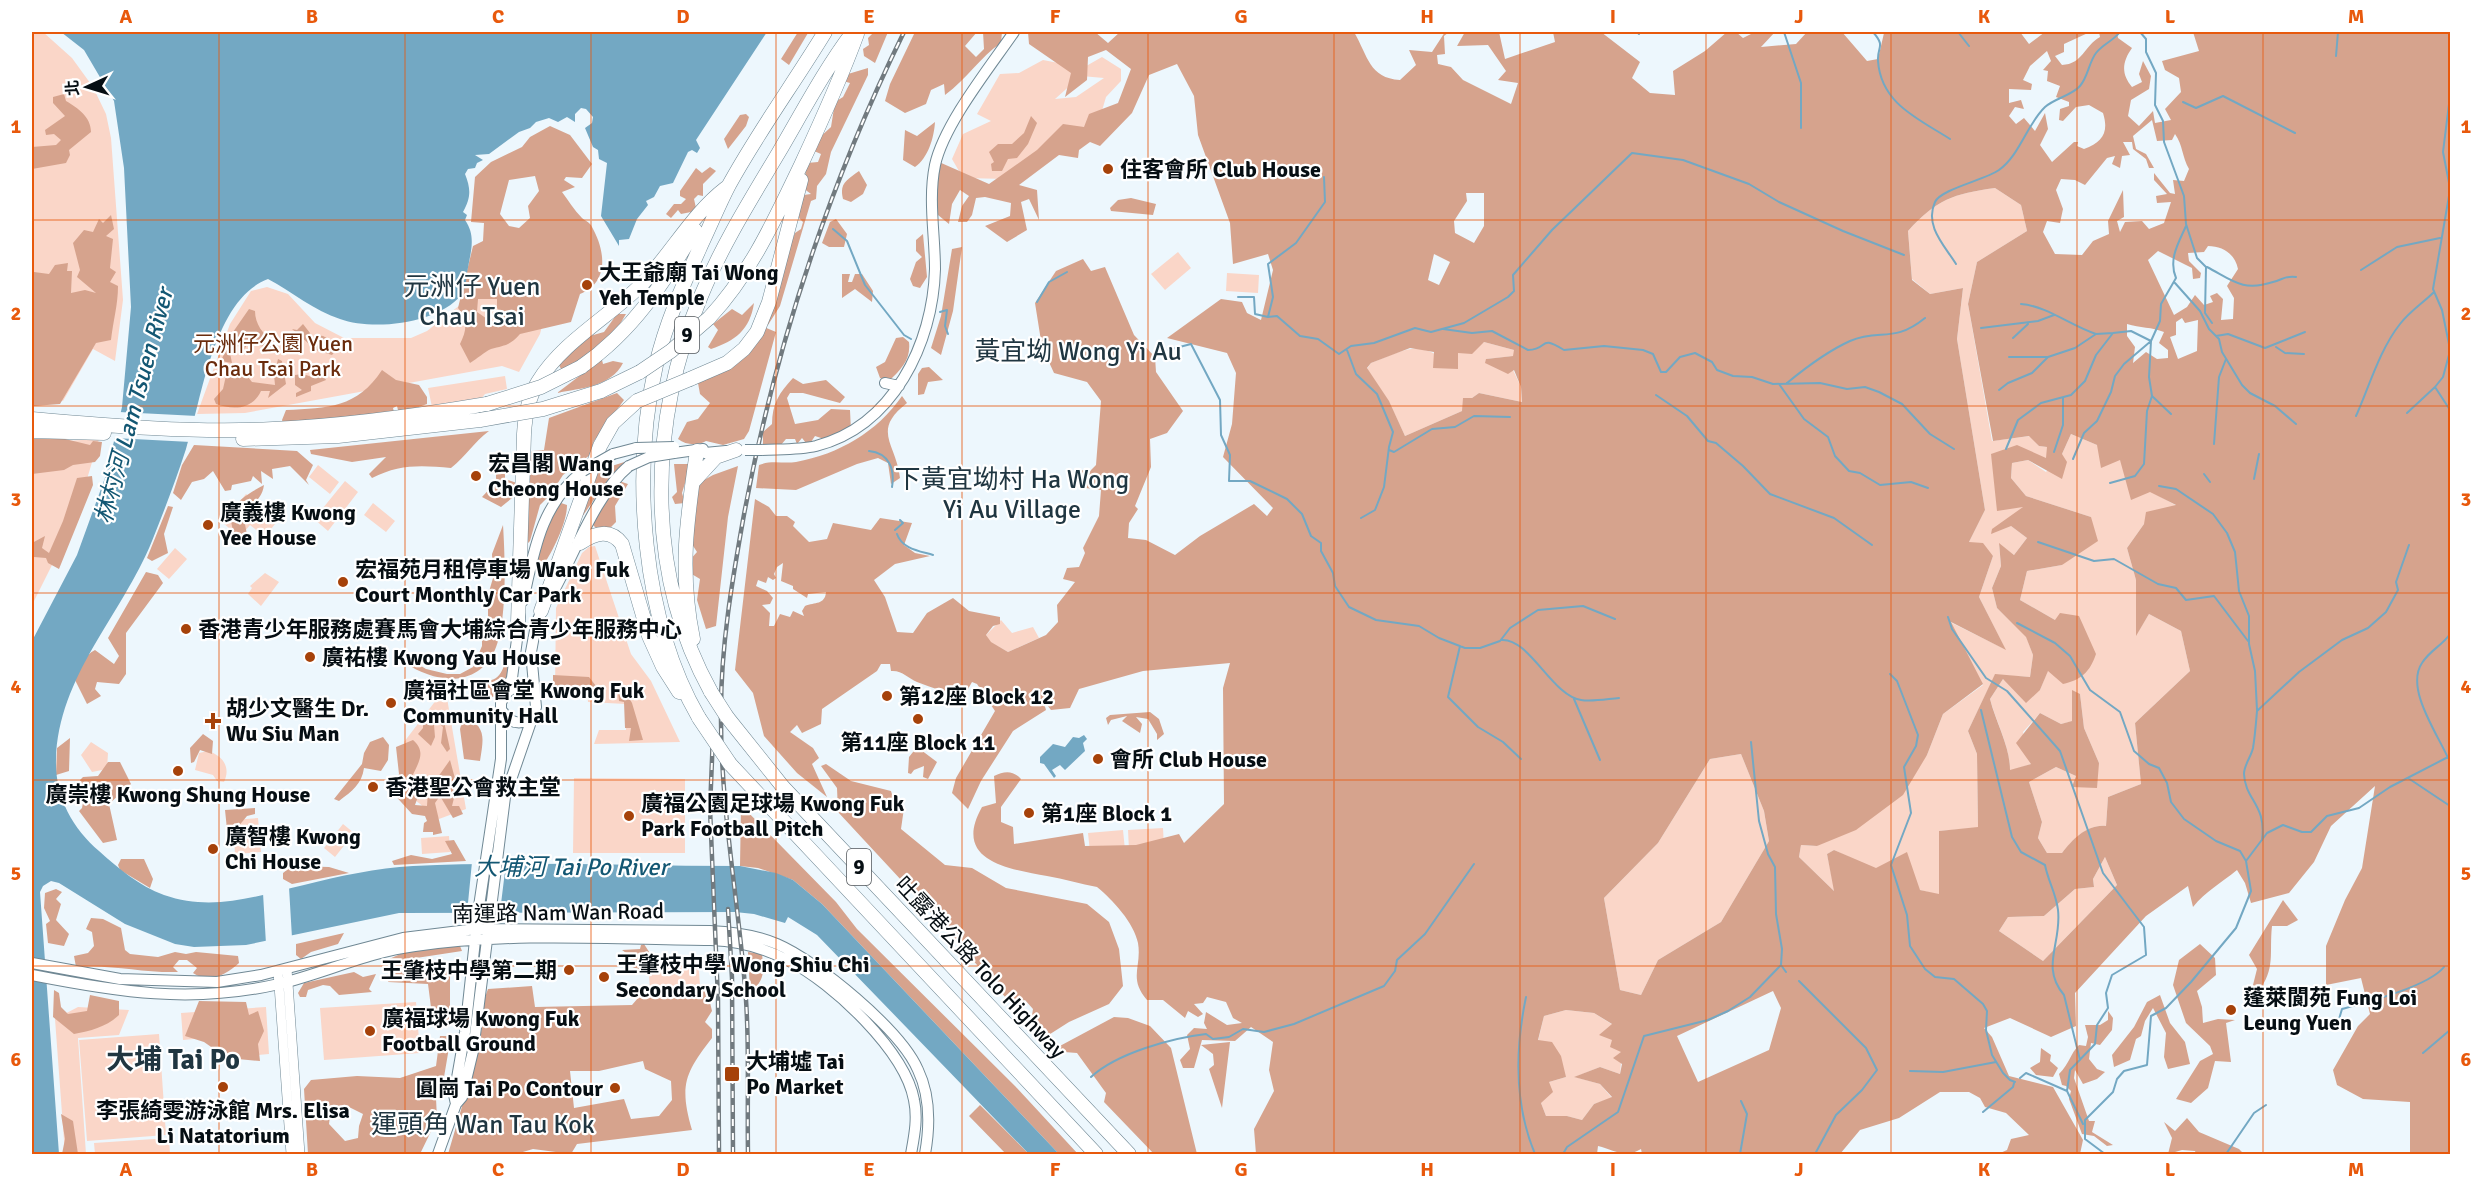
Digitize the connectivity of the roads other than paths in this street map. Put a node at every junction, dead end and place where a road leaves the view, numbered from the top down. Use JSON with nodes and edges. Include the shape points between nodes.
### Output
{"nodes":[{"id":1,"x":825,"y":32,"type":"edge"},
{"id":2,"x":853,"y":32,"type":"edge"},
{"id":3,"x":857,"y":32,"type":"edge"},
{"id":4,"x":1014,"y":32,"type":"edge"},
{"id":5,"x":811,"y":143,"type":"junction"},
{"id":6,"x":728,"y":186,"type":"junction"},
{"id":7,"x":717,"y":195,"type":"junction"},
{"id":8,"x":921,"y":283,"type":"dead end"},
{"id":9,"x":934,"y":283,"type":"junction"},
{"id":10,"x":885,"y":383,"type":"dead end"},
{"id":11,"x":899,"y":386,"type":"junction"},
{"id":12,"x":32,"y":419,"type":"edge"},
{"id":13,"x":103,"y":429,"type":"junction"},
{"id":14,"x":35,"y":433,"type":"edge"},
{"id":15,"x":198,"y":433,"type":"junction"},
{"id":16,"x":676,"y":450,"type":"junction"},
{"id":17,"x":741,"y":450,"type":"junction"},
{"id":18,"x":699,"y":451,"type":"junction"},
{"id":19,"x":691,"y":486,"type":"junction"},
{"id":20,"x":580,"y":543,"type":"junction"},
{"id":21,"x":541,"y":611,"type":"junction"},
{"id":22,"x":518,"y":623,"type":"junction"},
{"id":23,"x":701,"y":673,"type":"junction"},
{"id":24,"x":505,"y":694,"type":"junction"},
{"id":25,"x":535,"y":697,"type":"junction"},
{"id":26,"x":690,"y":704,"type":"junction"},
{"id":27,"x":503,"y":712,"type":"junction"},
{"id":28,"x":535,"y":712,"type":"junction"},
{"id":29,"x":488,"y":933,"type":"junction"},
{"id":30,"x":476,"y":934,"type":"junction"},
{"id":31,"x":32,"y":963,"type":"edge"},
{"id":32,"x":283,"y":970,"type":"junction"},
{"id":33,"x":32,"y":975,"type":"edge"},
{"id":34,"x":283,"y":983,"type":"junction"},
{"id":35,"x":456,"y":1104,"type":"junction"},
{"id":36,"x":1091,"y":1150,"type":"edge"},
{"id":37,"x":291,"y":1155,"type":"edge"},
{"id":38,"x":300,"y":1155,"type":"edge"},
{"id":39,"x":438,"y":1155,"type":"edge"},
{"id":40,"x":911,"y":1155,"type":"edge"},
{"id":41,"x":925,"y":1155,"type":"edge"},
{"id":42,"x":1129,"y":1155,"type":"edge"}],
"edges":[{"from":1,"to":6,"type":"highway","name":"吐露港公路 Tolo Highway","number":"9"},
{"from":2,"to":23,"type":"highway","name":"吐露港公路 Tolo Highway","number":"9","via":[[724,246],[692,318],[678,366],[664,444],[664,543],[675,606]]},
{"from":3,"to":5,"type":"highway"},
{"from":4,"to":9,"type":"main road","via":[[960,112],[936,163],[932,194]]},
{"from":5,"to":15,"type":"highway","bridge":true,"via":[[755,259],[709,318],[640,372],[601,391],[543,409],[480,420],[338,436],[271,439]]},
{"from":5,"to":21,"type":"highway","bridge":true,"via":[[769,302],[757,332],[734,359],[637,401],[613,423],[600,446]]},
{"from":6,"to":7,"type":"highway"},
{"from":6,"to":26,"type":"highway","name":"吐露港公路 Tolo Highway","number":"9","via":[[669,322],[651,390],[646,444],[645,514],[651,584],[664,636]]},
{"from":7,"to":15,"type":"highway","bridge":true,"via":[[645,309],[614,342],[581,367],[541,387],[486,404],[337,425]]},
{"from":7,"to":22,"type":"highway","via":[[644,282],[554,361],[533,391],[524,435]]},
{"from":8,"to":9,"type":"main road"},
{"from":9,"to":11,"type":"main road","via":[[917,354]]},
{"from":10,"to":11,"type":"main road"},
{"from":11,"to":17,"type":"main road","bridge":true,"via":[[867,421],[844,435],[813,447]]},
{"from":12,"to":13,"type":"highway"},
{"from":13,"to":14,"type":"highway"},
{"from":13,"to":15,"type":"highway"},
{"from":16,"to":18,"type":"main road"},
{"from":16,"to":20,"type":"main road","bridge":true,"via":[[629,466],[609,489]]},
{"from":16,"to":22,"type":"main road","bridge":true,"via":[[629,449],[613,454],[575,478],[547,513],[535,544]]},
{"from":17,"to":18,"type":"main road"},
{"from":17,"to":19,"type":"highway","via":[[724,453],[710,462]]},
{"from":18,"to":19,"type":"highway"},
{"from":19,"to":23,"type":"highway","via":[[684,536],[685,577]]},
{"from":20,"to":21,"type":"main road"},
{"from":20,"to":26,"type":"highway","via":[[604,533],[614,535],[622,544],[655,652]]},
{"from":21,"to":25,"type":"main road","via":[[531,652]]},
{"from":22,"to":24,"type":"main road","via":[[512,678]]},
{"from":23,"to":42,"type":"highway","name":"吐露港公路 Tolo Highway","number":"9","bridge":true,"via":[[727,717],[777,781]]},
{"from":24,"to":25,"type":"main road","via":[[521,687]]},
{"from":24,"to":27,"type":"main road"},
{"from":25,"to":28,"type":"main road"},
{"from":26,"to":36,"type":"highway","name":"吐露港公路 Tolo Highway","number":"9","bridge":true,"via":[[730,764]]},
{"from":27,"to":28,"type":"main road","via":[[510,721],[519,723]]},
{"from":27,"to":30,"type":"main road","via":[[501,759]]},
{"from":28,"to":29,"type":"main road","via":[[509,783]]},
{"from":29,"to":30,"type":"main road","name":"南運路 Nam Wan Road"},
{"from":29,"to":35,"type":"main road","via":[[473,1051],[462,1097]]},
{"from":29,"to":40,"type":"main road","name":"南運路 Nam Wan Road","via":[[726,940],[790,961],[870,1026],[899,1061],[914,1100]]},
{"from":29,"to":41,"type":"main road","name":"南運路 Nam Wan Road","via":[[727,932],[756,937],[787,949],[813,965],[863,1007],[909,1053],[927,1100]]},
{"from":30,"to":32,"type":"main road","name":"南運路 Nam Wan Road","via":[[403,938]]},
{"from":30,"to":34,"type":"main road","name":"南運路 Nam Wan Road","via":[[396,949]]},
{"from":30,"to":35,"type":"main road","via":[[454,1095]]},
{"from":31,"to":32,"type":"main road","name":"南運路 Nam Wan Road","via":[[120,979],[187,982],[229,980]]},
{"from":32,"to":34,"type":"street"},
{"from":33,"to":34,"type":"main road","name":"南運路 Nam Wan Road","via":[[110,991],[153,995],[218,993]]},
{"from":34,"to":37,"type":"street"},
{"from":34,"to":38,"type":"street"},
{"from":35,"to":39,"type":"main road"}]}
